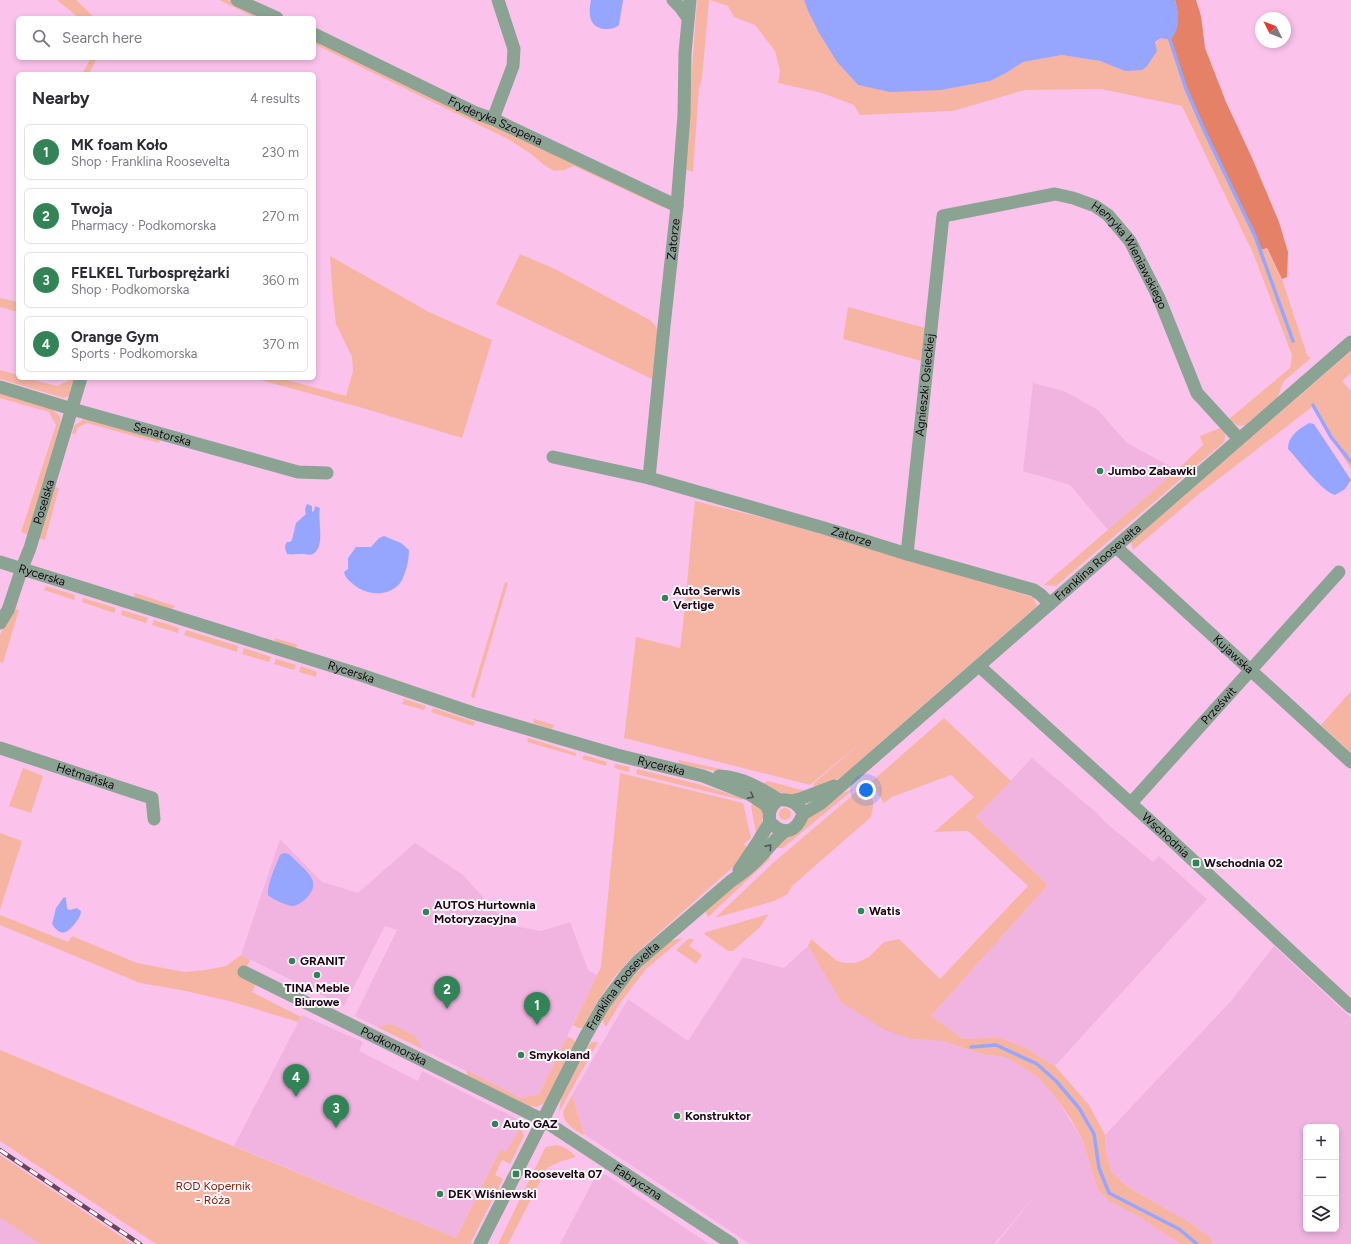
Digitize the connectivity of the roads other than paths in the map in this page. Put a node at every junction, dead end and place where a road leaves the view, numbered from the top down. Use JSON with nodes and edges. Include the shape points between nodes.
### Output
{"nodes":[{"id":1,"x":237,"y":0,"type":"edge"},
{"id":2,"x":498,"y":0,"type":"edge"},
{"id":3,"x":673,"y":0,"type":"edge"},
{"id":4,"x":690,"y":0,"type":"edge"},
{"id":5,"x":273,"y":16,"type":"edge"},
{"id":6,"x":688,"y":18,"type":"junction"},
{"id":7,"x":316,"y":35,"type":"edge"},
{"id":8,"x":493,"y":119,"type":"junction"},
{"id":9,"x":677,"y":206,"type":"junction"},
{"id":10,"x":943,"y":216,"type":"joint"},
{"id":11,"x":1351,"y":342,"type":"edge"},
{"id":12,"x":80,"y":380,"type":"edge"},
{"id":13,"x":0,"y":387,"type":"edge"},
{"id":14,"x":72,"y":409,"type":"junction"},
{"id":15,"x":1239,"y":439,"type":"junction"},
{"id":16,"x":553,"y":457,"type":"dead end"},
{"id":17,"x":326,"y":473,"type":"dead end"},
{"id":18,"x":649,"y":478,"type":"junction"},
{"id":19,"x":1116,"y":547,"type":"junction"},
{"id":20,"x":907,"y":554,"type":"junction"},
{"id":21,"x":0,"y":562,"type":"edge"},
{"id":22,"x":22,"y":568,"type":"junction"},
{"id":23,"x":1339,"y":572,"type":"dead end"},
{"id":24,"x":1050,"y":604,"type":"junction"},
{"id":25,"x":0,"y":623,"type":"edge"},
{"id":26,"x":979,"y":666,"type":"junction"},
{"id":27,"x":1251,"y":671,"type":"junction"},
{"id":28,"x":0,"y":748,"type":"edge"},
{"id":29,"x":1351,"y":762,"type":"edge"},
{"id":30,"x":703,"y":776,"type":"junction"},
{"id":31,"x":845,"y":782,"type":"junction"},
{"id":32,"x":785,"y":800,"type":"junction"},
{"id":33,"x":1131,"y":803,"type":"junction"},
{"id":34,"x":803,"y":814,"type":"junction"},
{"id":35,"x":769,"y":817,"type":"junction"},
{"id":36,"x":154,"y":819,"type":"dead end"},
{"id":37,"x":785,"y":831,"type":"junction"},
{"id":38,"x":731,"y":881,"type":"junction"},
{"id":39,"x":244,"y":972,"type":"dead end"},
{"id":40,"x":1351,"y":1006,"type":"edge"},
{"id":41,"x":544,"y":1120,"type":"junction"},
{"id":42,"x":480,"y":1244,"type":"edge"},
{"id":43,"x":732,"y":1244,"type":"edge"}],
"edges":[{"from":1,"to":5,"type":"street"},
{"from":2,"to":8,"type":"street","via":[[514,49],[514,66]]},
{"from":3,"to":6,"type":"street"},
{"from":4,"to":6,"type":"street","name":"Zatorze"},
{"from":6,"to":9,"type":"street","name":"Zatorze"},
{"from":7,"to":8,"type":"street","name":"Fryderyka Szopena"},
{"from":8,"to":9,"type":"street","name":"Fryderyka Szopena"},
{"from":9,"to":18,"type":"street","name":"Zatorze"},
{"from":10,"to":15,"type":"street","name":"Henryka Wieniawskiego","via":[[1055,194],[1095,206],[1108,215],[1130,240],[1159,298],[1198,393]]},
{"from":10,"to":20,"type":"street","name":"Agnieszki Osieckiej"},
{"from":11,"to":15,"type":"street","name":"Franklina Roosevelta"},
{"from":12,"to":14,"type":"street","name":"Poselska"},
{"from":13,"to":14,"type":"street","name":"Senatorska"},
{"from":14,"to":17,"type":"street","name":"Senatorska","via":[[298,472]]},
{"from":14,"to":22,"type":"street","name":"Poselska"},
{"from":15,"to":19,"type":"street","name":"Franklina Roosevelta"},
{"from":16,"to":18,"type":"street","name":"Zatorze"},
{"from":18,"to":20,"type":"street","name":"Zatorze"},
{"from":19,"to":24,"type":"street","name":"Franklina Roosevelta"},
{"from":19,"to":27,"type":"street","name":"Kujawska"},
{"from":20,"to":24,"type":"street","name":"Zatorze","via":[[1034,590]]},
{"from":21,"to":22,"type":"street","name":"Rycerska"},
{"from":22,"to":25,"type":"street","name":"Poselska","via":[[8,610]]},
{"from":22,"to":30,"type":"street","name":"Rycerska","via":[[481,715],[617,755]]},
{"from":23,"to":27,"type":"street","name":"Prześwit"},
{"from":24,"to":26,"type":"street","name":"Franklina Roosevelta"},
{"from":26,"to":31,"type":"street","name":"Franklina Roosevelta"},
{"from":26,"to":33,"type":"street","name":"Wschodnia"},
{"from":27,"to":29,"type":"street","name":"Kujawska"},
{"from":27,"to":33,"type":"street","name":"Prześwit"},
{"from":28,"to":36,"type":"street","name":"Hetmańska","via":[[152,798]]},
{"from":30,"to":32,"type":"street","name":"Rycerska","via":[[745,782]]},
{"from":30,"to":35,"type":"street","name":"Rycerska","one_way":true,"via":[[751,795],[766,805]]},
{"from":31,"to":32,"type":"street","name":"Franklina Roosevelta","via":[[821,792]]},
{"from":31,"to":34,"type":"street","name":"Franklina Roosevelta","via":[[820,804]]},
{"from":32,"to":34,"type":"street","via":[[799,807]]},
{"from":32,"to":35,"type":"street","via":[[774,802]]},
{"from":33,"to":40,"type":"street","name":"Wschodnia"},
{"from":34,"to":37,"type":"street","via":[[795,827]]},
{"from":35,"to":37,"type":"street","via":[[777,829]]},
{"from":35,"to":38,"type":"street","name":"Franklina Roosevelta","via":[[760,840]]},
{"from":38,"to":37,"type":"street","name":"Franklina Roosevelta","one_way":true,"via":[[746,871]]},
{"from":38,"to":41,"type":"street","name":"Franklina Roosevelta","via":[[649,950],[616,986],[591,1026]]},
{"from":39,"to":41,"type":"street","name":"Podkomorska"},
{"from":41,"to":42,"type":"street","name":"Franklina Roosevelta"},
{"from":41,"to":43,"type":"street","name":"Fabryczna"}]}
